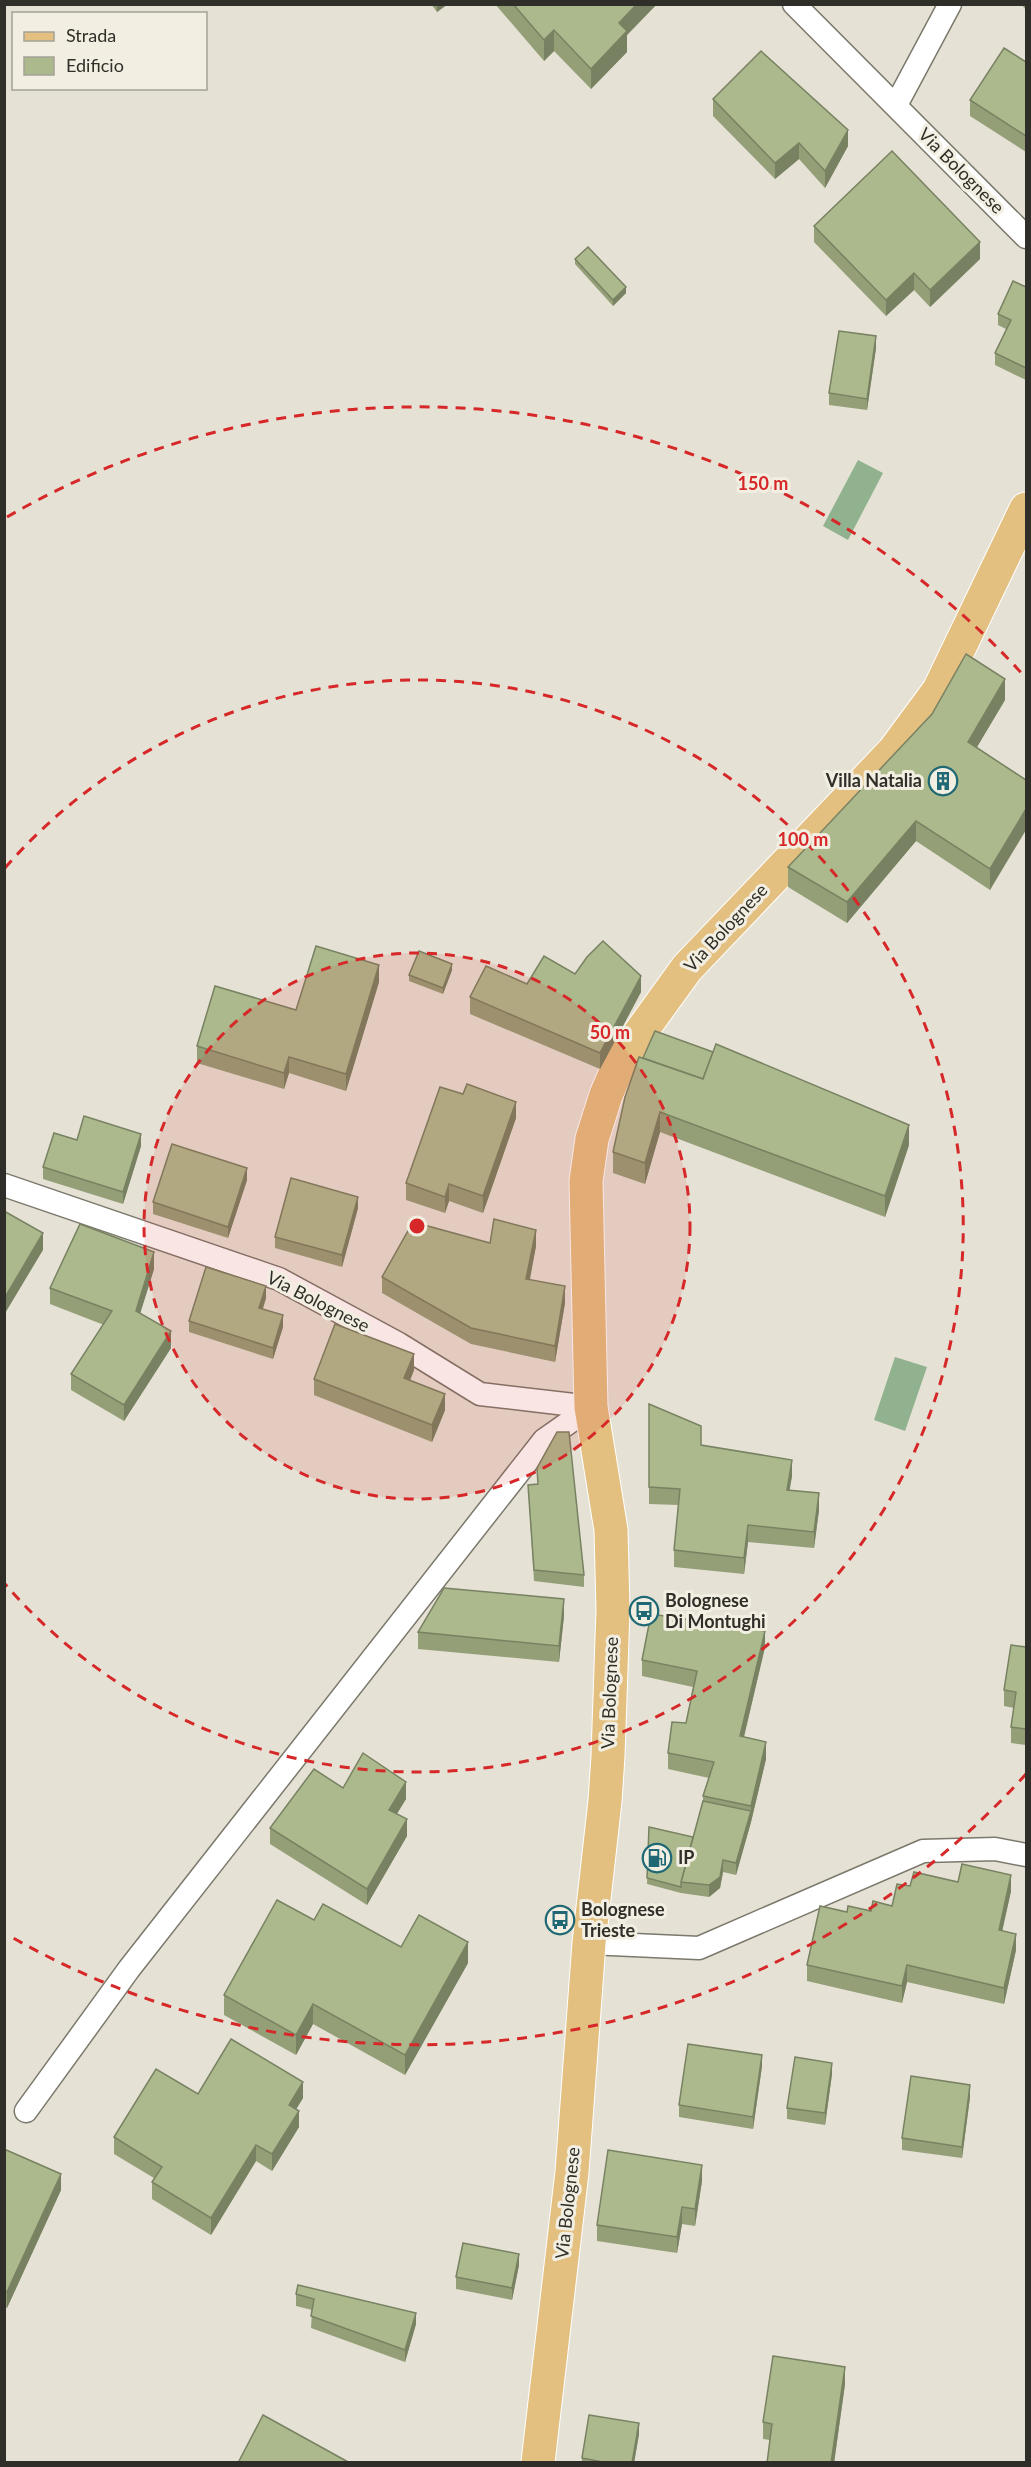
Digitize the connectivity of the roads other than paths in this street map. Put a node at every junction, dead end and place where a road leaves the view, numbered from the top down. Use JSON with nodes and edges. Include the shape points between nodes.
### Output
{"nodes":[{"id":1,"x":794,"y":4,"type":"edge"},
{"id":2,"x":950,"y":4,"type":"edge"},
{"id":3,"x":896,"y":105,"type":"junction"},
{"id":4,"x":1026,"y":237,"type":"edge"},
{"id":5,"x":1026,"y":509,"type":"edge"},
{"id":6,"x":4,"y":1185,"type":"edge"},
{"id":7,"x":591,"y":1407,"type":"junction"},
{"id":8,"x":1026,"y":1855,"type":"edge"},
{"id":9,"x":589,"y":1943,"type":"junction"},
{"id":10,"x":26,"y":2111,"type":"dead end"},
{"id":11,"x":538,"y":2463,"type":"edge"}],
"edges":[{"from":1,"to":3,"type":"lane","name":"Via Bolognese"},
{"from":2,"to":3,"type":"lane"},
{"from":3,"to":4,"type":"lane","name":"Via Bolognese"},
{"from":5,"to":7,"type":"main road","name":"Via Bolognese","via":[[939,690],[894,751],[687,968],[622,1058],[592,1139],[586,1181]]},
{"from":6,"to":7,"type":"lane","name":"Via Bolognese","via":[[279,1279],[399,1344],[480,1394]]},
{"from":7,"to":9,"type":"main road","name":"Via Bolognese","via":[[611,1530],[613,1610],[605,1801]]},
{"from":7,"to":10,"type":"lane","via":[[544,1440],[129,1970]]},
{"from":8,"to":9,"type":"lane","via":[[995,1849],[923,1851],[699,1948]]},
{"from":9,"to":11,"type":"main road","name":"Via Bolognese","via":[[572,2172]]}]}
